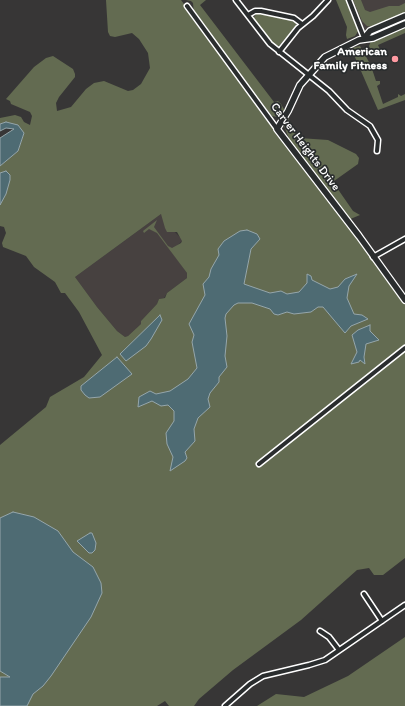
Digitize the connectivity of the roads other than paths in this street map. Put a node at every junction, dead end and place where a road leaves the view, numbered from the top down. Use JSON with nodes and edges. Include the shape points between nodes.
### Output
{"nodes":[{"id":1,"x":236,"y":0,"type":"edge"},
{"id":2,"x":328,"y":0,"type":"edge"},
{"id":3,"x":349,"y":0,"type":"edge"},
{"id":4,"x":187,"y":6,"type":"dead end"},
{"id":5,"x":248,"y":15,"type":"junction"},
{"id":6,"x":405,"y":16,"type":"edge"},
{"id":7,"x":302,"y":24,"type":"junction"},
{"id":8,"x":405,"y":24,"type":"edge"},
{"id":9,"x":364,"y":38,"type":"junction"},
{"id":10,"x":279,"y":52,"type":"junction"},
{"id":11,"x":308,"y":75,"type":"junction"},
{"id":12,"x":277,"y":129,"type":"junction"},
{"id":13,"x":377,"y":151,"type":"dead end"},
{"id":14,"x":405,"y":239,"type":"edge"},
{"id":15,"x":373,"y":257,"type":"junction"},
{"id":16,"x":405,"y":300,"type":"edge"},
{"id":17,"x":405,"y":348,"type":"edge"},
{"id":18,"x":259,"y":464,"type":"dead end"},
{"id":19,"x":364,"y":594,"type":"dead end"},
{"id":20,"x":405,"y":605,"type":"edge"},
{"id":21,"x":382,"y":620,"type":"junction"},
{"id":22,"x":320,"y":631,"type":"dead end"},
{"id":23,"x":339,"y":650,"type":"junction"},
{"id":24,"x":225,"y":706,"type":"edge"}],
"edges":[{"from":1,"to":5,"type":"street"},
{"from":2,"to":7,"type":"street"},
{"from":3,"to":9,"type":"street"},
{"from":4,"to":12,"type":"street","name":"Carver Heights Drive"},
{"from":5,"to":7,"type":"street","via":[[261,11],[294,18]]},
{"from":5,"to":10,"type":"street","via":[[267,42]]},
{"from":6,"to":9,"type":"street","via":[[370,31]]},
{"from":7,"to":10,"type":"street"},
{"from":8,"to":9,"type":"street","via":[[373,38]]},
{"from":9,"to":11,"type":"street","via":[[325,56]]},
{"from":10,"to":11,"type":"street"},
{"from":11,"to":12,"type":"street"},
{"from":11,"to":13,"type":"street","via":[[370,126],[378,140]]},
{"from":12,"to":15,"type":"street","name":"Carver Heights Drive"},
{"from":14,"to":15,"type":"street"},
{"from":15,"to":16,"type":"street","name":"Carver Heights Drive"},
{"from":17,"to":18,"type":"street"},
{"from":19,"to":21,"type":"street"},
{"from":20,"to":21,"type":"street"},
{"from":21,"to":23,"type":"street"},
{"from":22,"to":23,"type":"street","via":[[330,637]]},
{"from":23,"to":24,"type":"street","via":[[316,664],[263,676]]}]}
